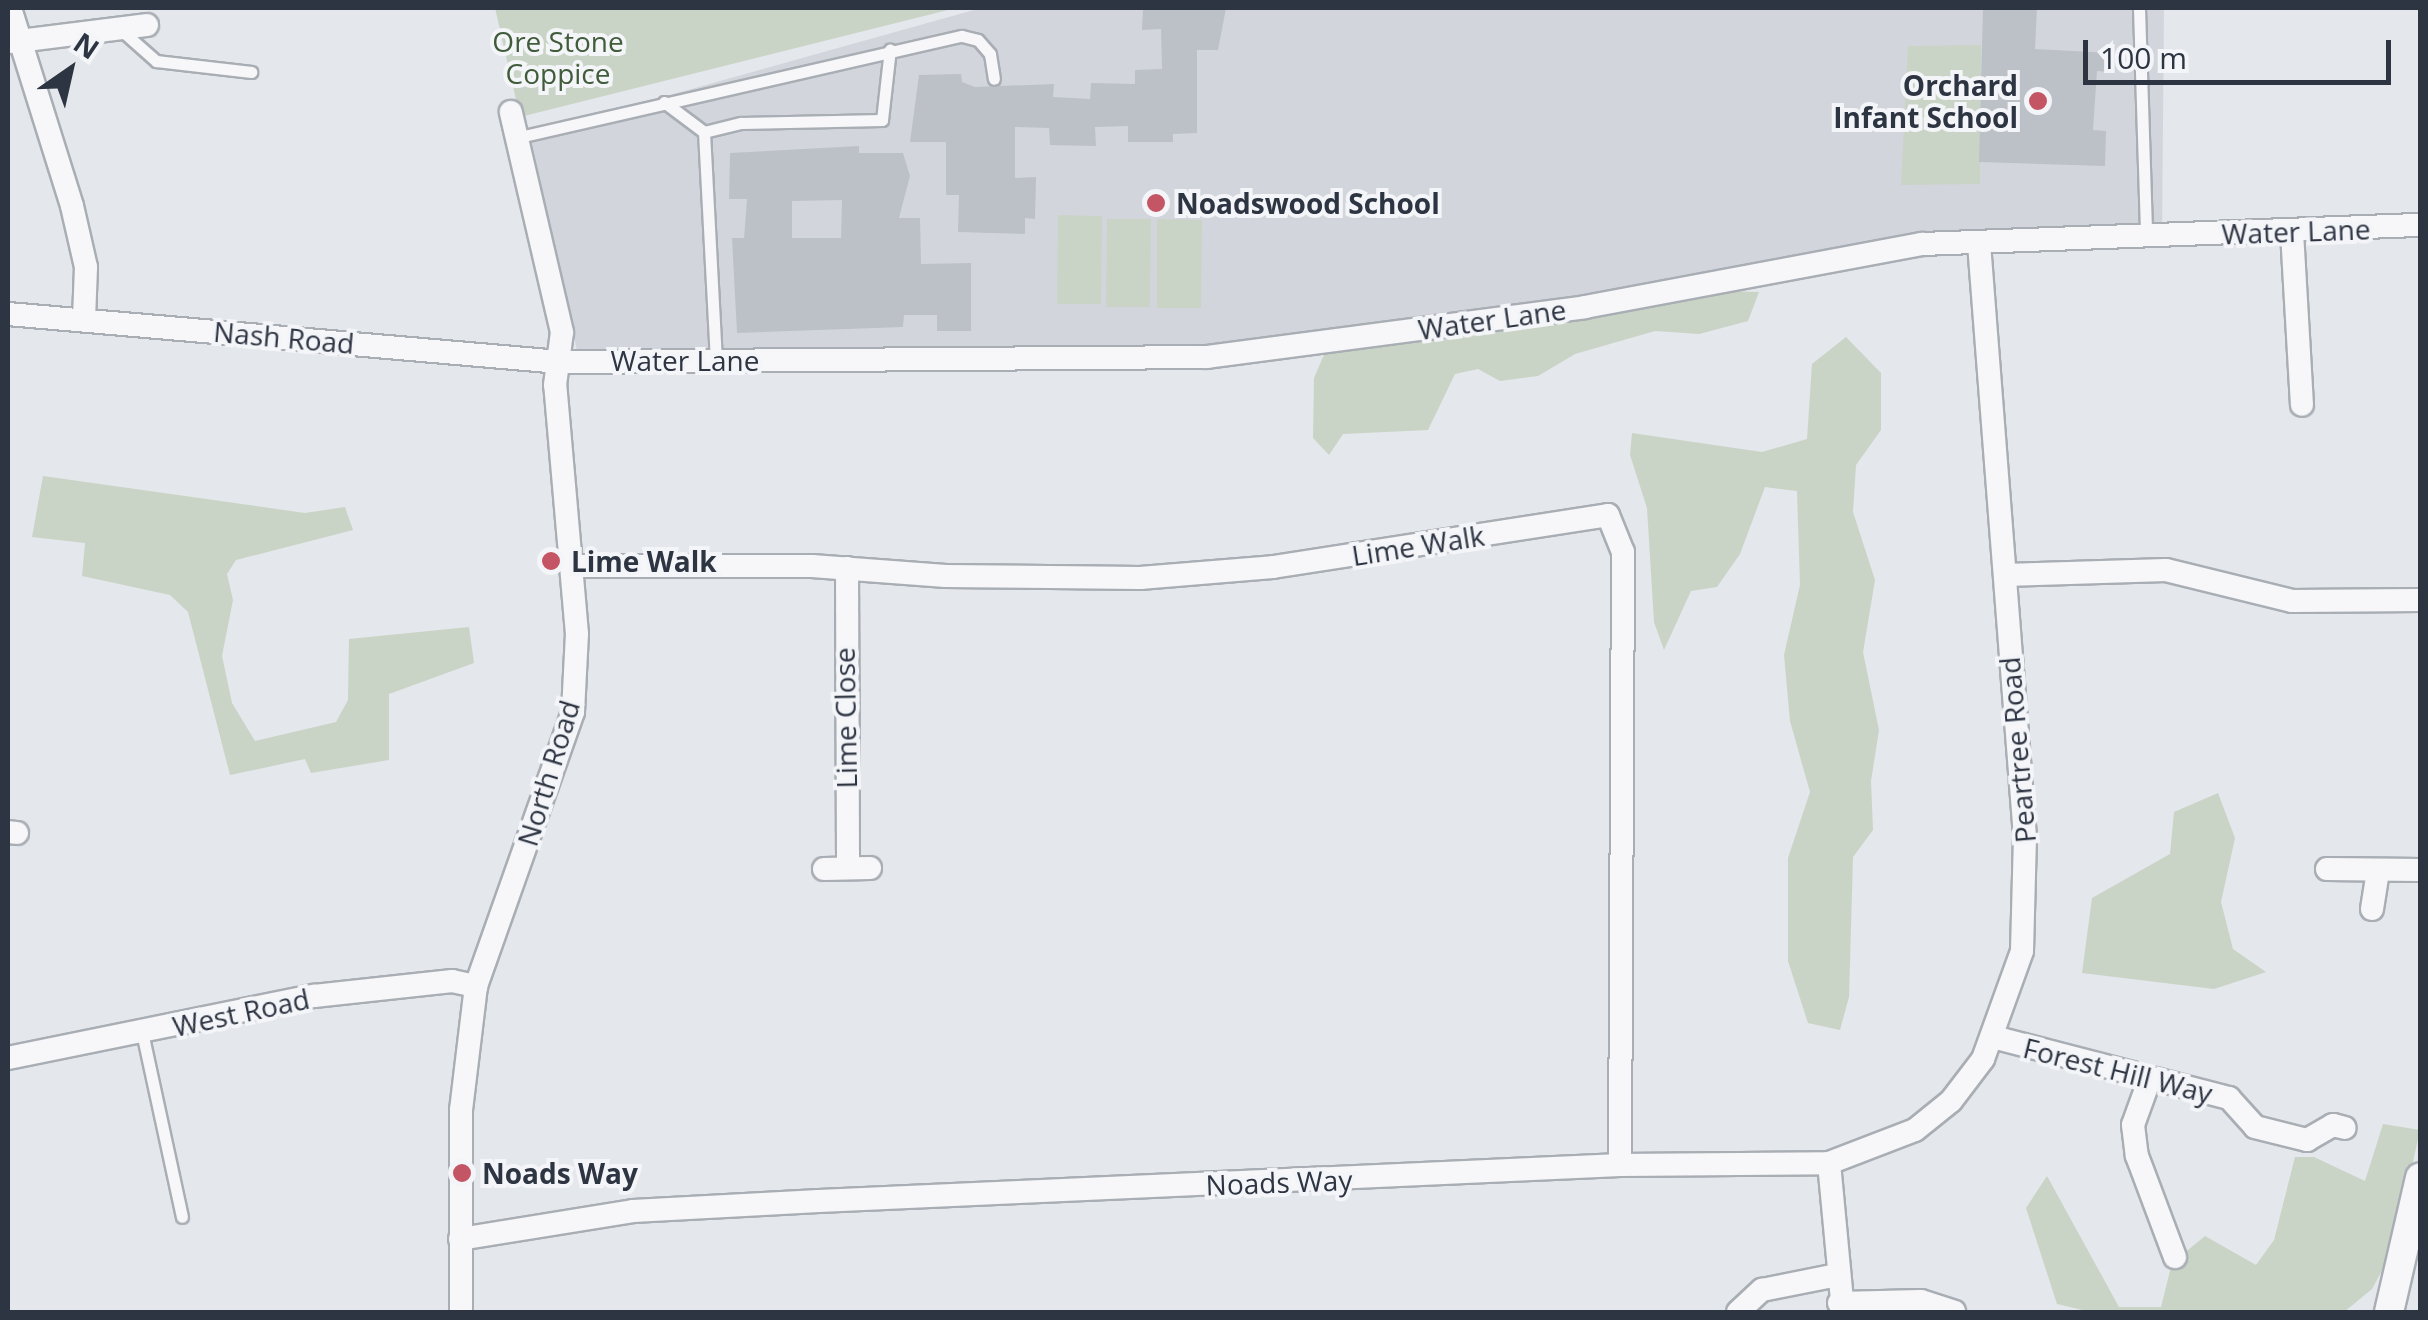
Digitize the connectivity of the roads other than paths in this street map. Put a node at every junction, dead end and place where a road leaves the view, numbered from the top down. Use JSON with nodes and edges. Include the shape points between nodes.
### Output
{"nodes":[{"id":1,"x":10,"y":8,"type":"edge"},
{"id":2,"x":2139,"y":8,"type":"edge"},
{"id":3,"x":147,"y":25,"type":"dead end"},
{"id":4,"x":118,"y":27,"type":"junction"},
{"id":5,"x":15,"y":41,"type":"edge"},
{"id":6,"x":890,"y":50,"type":"junction"},
{"id":7,"x":251,"y":72,"type":"dead end"},
{"id":8,"x":994,"y":79,"type":"dead end"},
{"id":9,"x":660,"y":101,"type":"junction"},
{"id":10,"x":511,"y":112,"type":"dead end"},
{"id":11,"x":704,"y":132,"type":"junction"},
{"id":12,"x":515,"y":138,"type":"junction"},
{"id":13,"x":2420,"y":225,"type":"edge"},
{"id":14,"x":2292,"y":232,"type":"junction"},
{"id":15,"x":2146,"y":237,"type":"junction"},
{"id":16,"x":1979,"y":243,"type":"junction"},
{"id":17,"x":8,"y":314,"type":"edge"},
{"id":18,"x":84,"y":319,"type":"junction"},
{"id":19,"x":716,"y":360,"type":"junction"},
{"id":20,"x":560,"y":362,"type":"junction"},
{"id":21,"x":2302,"y":405,"type":"dead end"},
{"id":22,"x":574,"y":566,"type":"junction"},
{"id":23,"x":846,"y":568,"type":"junction"},
{"id":24,"x":2004,"y":575,"type":"junction"},
{"id":25,"x":2420,"y":600,"type":"edge"},
{"id":26,"x":824,"y":868,"type":"dead end"},
{"id":27,"x":2327,"y":869,"type":"dead end"},
{"id":28,"x":2378,"y":870,"type":"junction"},
{"id":29,"x":2420,"y":870,"type":"edge"},
{"id":30,"x":2372,"y":909,"type":"dead end"},
{"id":31,"x":476,"y":986,"type":"junction"},
{"id":32,"x":142,"y":1032,"type":"junction"},
{"id":33,"x":1993,"y":1037,"type":"junction"},
{"id":34,"x":8,"y":1058,"type":"edge"},
{"id":35,"x":2150,"y":1078,"type":"junction"},
{"id":36,"x":2345,"y":1128,"type":"dead end"},
{"id":37,"x":1829,"y":1163,"type":"junction"},
{"id":38,"x":1620,"y":1166,"type":"junction"},
{"id":39,"x":2420,"y":1178,"type":"edge"},
{"id":40,"x":182,"y":1217,"type":"dead end"},
{"id":41,"x":460,"y":1238,"type":"junction"},
{"id":42,"x":2176,"y":1256,"type":"dead end"},
{"id":43,"x":1837,"y":1275,"type":"junction"},
{"id":44,"x":1841,"y":1308,"type":"edge"},
{"id":45,"x":461,"y":1312,"type":"edge"},
{"id":46,"x":1738,"y":1312,"type":"edge"},
{"id":47,"x":1954,"y":1312,"type":"edge"},
{"id":48,"x":2389,"y":1312,"type":"edge"}],
"edges":[{"from":1,"to":5,"type":"street"},
{"from":2,"to":15,"type":"lane"},
{"from":3,"to":4,"type":"street"},
{"from":4,"to":5,"type":"street"},
{"from":4,"to":7,"type":"lane","via":[[156,61]]},
{"from":5,"to":18,"type":"street","via":[[86,267]]},
{"from":6,"to":8,"type":"lane","via":[[962,36],[978,40],[990,54]]},
{"from":6,"to":9,"type":"lane"},
{"from":6,"to":11,"type":"lane","via":[[882,120],[742,123]]},
{"from":9,"to":11,"type":"lane"},
{"from":9,"to":12,"type":"lane"},
{"from":10,"to":12,"type":"street","name":"North Road"},
{"from":11,"to":19,"type":"lane"},
{"from":12,"to":20,"type":"street","name":"North Road","via":[[562,332]]},
{"from":13,"to":14,"type":"street","name":"Water Lane"},
{"from":14,"to":15,"type":"street","name":"Water Lane"},
{"from":14,"to":21,"type":"street"},
{"from":15,"to":16,"type":"street","name":"Water Lane"},
{"from":16,"to":19,"type":"street","name":"Water Lane","via":[[1922,244],[1585,307],[1207,357]]},
{"from":16,"to":24,"type":"street","name":"Peartree Road"},
{"from":17,"to":18,"type":"street","name":"Nash Road"},
{"from":18,"to":20,"type":"street","name":"Nash Road"},
{"from":19,"to":20,"type":"street","name":"Water Lane"},
{"from":20,"to":22,"type":"street","name":"North Road","via":[[555,385]]},
{"from":22,"to":23,"type":"street","name":"Lime Walk"},
{"from":22,"to":31,"type":"street","name":"North Road","via":[[573,712]]},
{"from":23,"to":26,"type":"street","name":"Lime Close","via":[[858,868]]},
{"from":23,"to":38,"type":"street","name":"Lime Walk","via":[[1086,580],[1220,573],[1608,516],[1622,552]]},
{"from":24,"to":25,"type":"street","via":[[2166,570],[2292,601]]},
{"from":24,"to":33,"type":"street","name":"Peartree Road","via":[[2027,895],[2016,980]]},
{"from":27,"to":28,"type":"street"},
{"from":28,"to":29,"type":"street"},
{"from":28,"to":30,"type":"street"},
{"from":31,"to":32,"type":"street","name":"West Road","via":[[452,982],[314,996]]},
{"from":31,"to":41,"type":"street","name":"North Road","via":[[461,1110]]},
{"from":32,"to":34,"type":"street","name":"West Road"},
{"from":32,"to":40,"type":"lane"},
{"from":33,"to":35,"type":"street","name":"Forest Hill Way"},
{"from":33,"to":37,"type":"street","name":"Peartree Road","via":[[1968,1082],[1934,1117]]},
{"from":35,"to":36,"type":"street","name":"Forest Hill Way","via":[[2229,1098],[2256,1127],[2308,1140],[2333,1125]]},
{"from":35,"to":42,"type":"street","via":[[2133,1125]]},
{"from":37,"to":38,"type":"street","name":"Noads Way"},
{"from":37,"to":43,"type":"street"},
{"from":38,"to":41,"type":"street","name":"Noads Way","via":[[651,1210]]},
{"from":39,"to":48,"type":"street"},
{"from":41,"to":45,"type":"street","name":"North Road"},
{"from":43,"to":44,"type":"street"},
{"from":43,"to":46,"type":"street","via":[[1762,1290]]},
{"from":44,"to":47,"type":"street","via":[[1921,1302]]}]}
